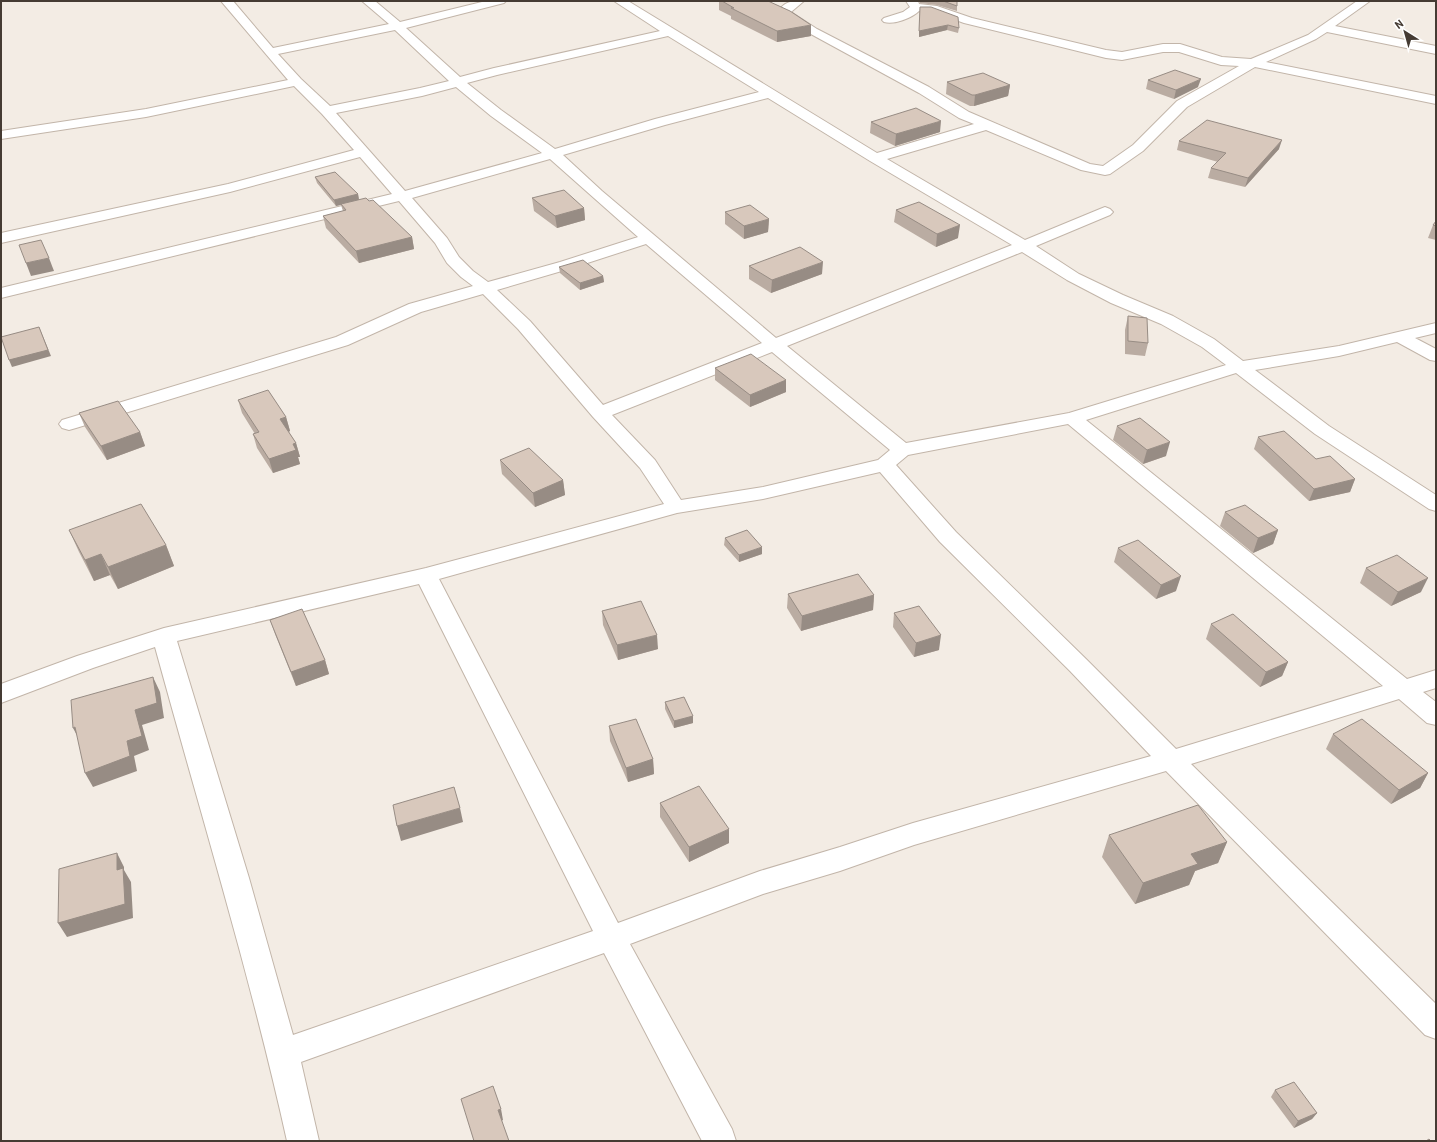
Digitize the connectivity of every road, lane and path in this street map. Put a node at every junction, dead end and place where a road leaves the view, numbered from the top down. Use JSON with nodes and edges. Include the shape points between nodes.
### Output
{"nodes":[{"id":1,"x":227,"y":1,"type":"edge"},
{"id":2,"x":368,"y":1,"type":"edge"},
{"id":3,"x":498,"y":1,"type":"edge"},
{"id":4,"x":620,"y":1,"type":"edge"},
{"id":5,"x":798,"y":1,"type":"edge"},
{"id":6,"x":1364,"y":1,"type":"edge"},
{"id":7,"x":914,"y":4,"type":"edge"},
{"id":8,"x":888,"y":20,"type":"dead end"},
{"id":9,"x":398,"y":26,"type":"junction"},
{"id":10,"x":1326,"y":28,"type":"junction"},
{"id":11,"x":670,"y":32,"type":"junction"},
{"id":12,"x":1436,"y":50,"type":"edge"},
{"id":13,"x":270,"y":52,"type":"junction"},
{"id":14,"x":1253,"y":63,"type":"junction"},
{"id":15,"x":297,"y":82,"type":"junction"},
{"id":16,"x":458,"y":82,"type":"junction"},
{"id":17,"x":770,"y":93,"type":"junction"},
{"id":18,"x":1436,"y":100,"type":"edge"},
{"id":19,"x":327,"y":111,"type":"junction"},
{"id":20,"x":987,"y":125,"type":"junction"},
{"id":21,"x":1,"y":135,"type":"edge"},
{"id":22,"x":362,"y":152,"type":"junction"},
{"id":23,"x":553,"y":154,"type":"junction"},
{"id":24,"x":874,"y":158,"type":"junction"},
{"id":25,"x":402,"y":196,"type":"junction"},
{"id":26,"x":1104,"y":212,"type":"dead end"},
{"id":27,"x":1,"y":238,"type":"edge"},
{"id":28,"x":649,"y":238,"type":"junction"},
{"id":29,"x":1025,"y":246,"type":"junction"},
{"id":30,"x":486,"y":288,"type":"junction"},
{"id":31,"x":1,"y":292,"type":"edge"},
{"id":32,"x":1436,"y":328,"type":"edge"},
{"id":33,"x":1400,"y":337,"type":"junction"},
{"id":34,"x":773,"y":344,"type":"junction"},
{"id":35,"x":1436,"y":356,"type":"edge"},
{"id":36,"x":1238,"y":366,"type":"junction"},
{"id":37,"x":600,"y":413,"type":"junction"},
{"id":38,"x":1072,"y":418,"type":"junction"},
{"id":39,"x":69,"y":424,"type":"dead end"},
{"id":40,"x":893,"y":457,"type":"junction"},
{"id":41,"x":1436,"y":504,"type":"edge"},
{"id":42,"x":676,"y":507,"type":"junction"},
{"id":43,"x":426,"y":575,"type":"junction"},
{"id":44,"x":164,"y":636,"type":"junction"},
{"id":45,"x":1436,"y":679,"type":"edge"},
{"id":46,"x":1402,"y":688,"type":"junction"},
{"id":47,"x":1,"y":694,"type":"edge"},
{"id":48,"x":1436,"y":716,"type":"edge"},
{"id":49,"x":1171,"y":760,"type":"junction"},
{"id":50,"x":611,"y":938,"type":"junction"},
{"id":51,"x":1436,"y":1025,"type":"edge"},
{"id":52,"x":283,"y":1053,"type":"junction"},
{"id":53,"x":303,"y":1141,"type":"edge"},
{"id":54,"x":720,"y":1141,"type":"edge"}],
"edges":[{"from":1,"to":13,"type":"street"},
{"from":2,"to":9,"type":"street"},
{"from":3,"to":9,"type":"street"},
{"from":4,"to":11,"type":"street"},
{"from":5,"to":20,"type":"street","via":[[786,9],[785,13],[964,115]]},
{"from":6,"to":10,"type":"street"},
{"from":7,"to":8,"type":"street","via":[[914,11]]},
{"from":7,"to":14,"type":"street","via":[[968,21],[1115,56],[1155,49],[1180,48],[1230,63]]},
{"from":9,"to":13,"type":"street"},
{"from":9,"to":16,"type":"street"},
{"from":10,"to":12,"type":"street"},
{"from":10,"to":14,"type":"street","via":[[1312,37]]},
{"from":11,"to":16,"type":"street"},
{"from":11,"to":17,"type":"street"},
{"from":13,"to":15,"type":"street"},
{"from":14,"to":18,"type":"street"},
{"from":14,"to":20,"type":"street","via":[[1182,104],[1138,148],[1105,171],[1086,167]]},
{"from":15,"to":19,"type":"street"},
{"from":15,"to":21,"type":"street","via":[[146,113]]},
{"from":16,"to":19,"type":"street","via":[[415,94]]},
{"from":16,"to":23,"type":"street"},
{"from":17,"to":23,"type":"street"},
{"from":17,"to":24,"type":"street"},
{"from":19,"to":22,"type":"street"},
{"from":20,"to":24,"type":"street"},
{"from":22,"to":25,"type":"street"},
{"from":22,"to":27,"type":"street","via":[[230,188]]},
{"from":23,"to":25,"type":"street"},
{"from":23,"to":28,"type":"street"},
{"from":24,"to":29,"type":"street"},
{"from":25,"to":30,"type":"street","via":[[441,241],[453,260]]},
{"from":25,"to":31,"type":"street"},
{"from":26,"to":29,"type":"street"},
{"from":28,"to":30,"type":"street"},
{"from":28,"to":34,"type":"street"},
{"from":29,"to":34,"type":"street"},
{"from":29,"to":36,"type":"street","via":[[1073,277],[1167,320],[1208,343]]},
{"from":30,"to":37,"type":"street","via":[[524,325]]},
{"from":30,"to":39,"type":"street","via":[[415,308],[342,341]]},
{"from":32,"to":33,"type":"street"},
{"from":33,"to":35,"type":"street"},
{"from":33,"to":36,"type":"street","via":[[1339,351]]},
{"from":34,"to":37,"type":"street"},
{"from":34,"to":40,"type":"street"},
{"from":36,"to":38,"type":"street"},
{"from":36,"to":41,"type":"street","via":[[1322,430]]},
{"from":37,"to":42,"type":"street","via":[[648,464]]},
{"from":38,"to":40,"type":"street"},
{"from":38,"to":46,"type":"street"},
{"from":40,"to":42,"type":"street","via":[[763,493]]},
{"from":40,"to":49,"type":"street","via":[[948,537]]},
{"from":42,"to":43,"type":"street"},
{"from":43,"to":44,"type":"street"},
{"from":43,"to":50,"type":"street"},
{"from":44,"to":47,"type":"street"},
{"from":44,"to":52,"type":"street"},
{"from":45,"to":46,"type":"street"},
{"from":46,"to":48,"type":"street"},
{"from":46,"to":49,"type":"street"},
{"from":49,"to":50,"type":"street","via":[[913,834],[760,883]]},
{"from":49,"to":51,"type":"street"},
{"from":50,"to":52,"type":"street"},
{"from":50,"to":54,"type":"street"},
{"from":52,"to":53,"type":"street"}]}
